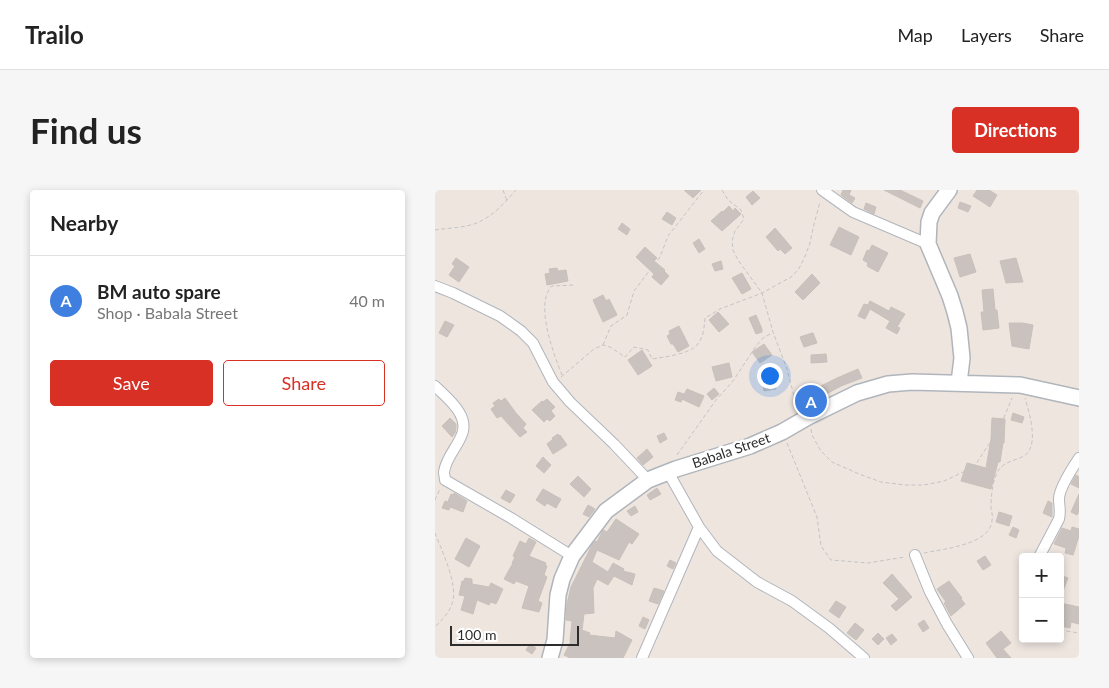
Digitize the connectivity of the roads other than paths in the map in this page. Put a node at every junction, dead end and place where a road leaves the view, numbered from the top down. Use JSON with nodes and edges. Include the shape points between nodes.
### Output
{"nodes":[{"id":1,"x":949,"y":190,"type":"edge"},
{"id":2,"x":823,"y":191,"type":"edge"},
{"id":3,"x":928,"y":244,"type":"junction"},
{"id":4,"x":435,"y":286,"type":"edge"},
{"id":5,"x":959,"y":383,"type":"junction"},
{"id":6,"x":435,"y":386,"type":"edge"},
{"id":7,"x":1079,"y":398,"type":"edge"},
{"id":8,"x":1079,"y":458,"type":"edge"},
{"id":9,"x":672,"y":470,"type":"junction"},
{"id":10,"x":648,"y":480,"type":"junction"},
{"id":11,"x":699,"y":526,"type":"junction"},
{"id":12,"x":1041,"y":553,"type":"edge"},
{"id":13,"x":915,"y":555,"type":"road end"},
{"id":14,"x":572,"y":556,"type":"junction"},
{"id":15,"x":552,"y":658,"type":"edge"},
{"id":16,"x":642,"y":658,"type":"edge"},
{"id":17,"x":864,"y":658,"type":"edge"},
{"id":18,"x":968,"y":658,"type":"edge"}],
"edges":[{"from":1,"to":3,"type":"street","via":[[932,213]]},
{"from":2,"to":3,"type":"street","via":[[853,212]]},
{"from":3,"to":5,"type":"street","via":[[950,296],[959,328],[962,358]]},
{"from":4,"to":10,"type":"street","via":[[500,316],[521,331],[558,379],[570,402]]},
{"from":5,"to":7,"type":"street","name":"Babala Street","via":[[1017,385]]},
{"from":5,"to":9,"type":"street","name":"Babala Street","via":[[888,384],[857,393],[750,446]]},
{"from":6,"to":14,"type":"street","via":[[459,411],[464,423],[463,436],[444,472],[445,480]]},
{"from":8,"to":12,"type":"street","via":[[1061,490],[1059,519]]},
{"from":9,"to":10,"type":"street","name":"Babala Street"},
{"from":9,"to":11,"type":"street"},
{"from":10,"to":14,"type":"street","name":"Babala Street","via":[[606,511]]},
{"from":11,"to":16,"type":"street"},
{"from":11,"to":17,"type":"street","via":[[731,563],[792,601]]},
{"from":13,"to":18,"type":"street","via":[[947,624]]},
{"from":14,"to":15,"type":"street","name":"Babala Street","via":[[561,579]]}]}
